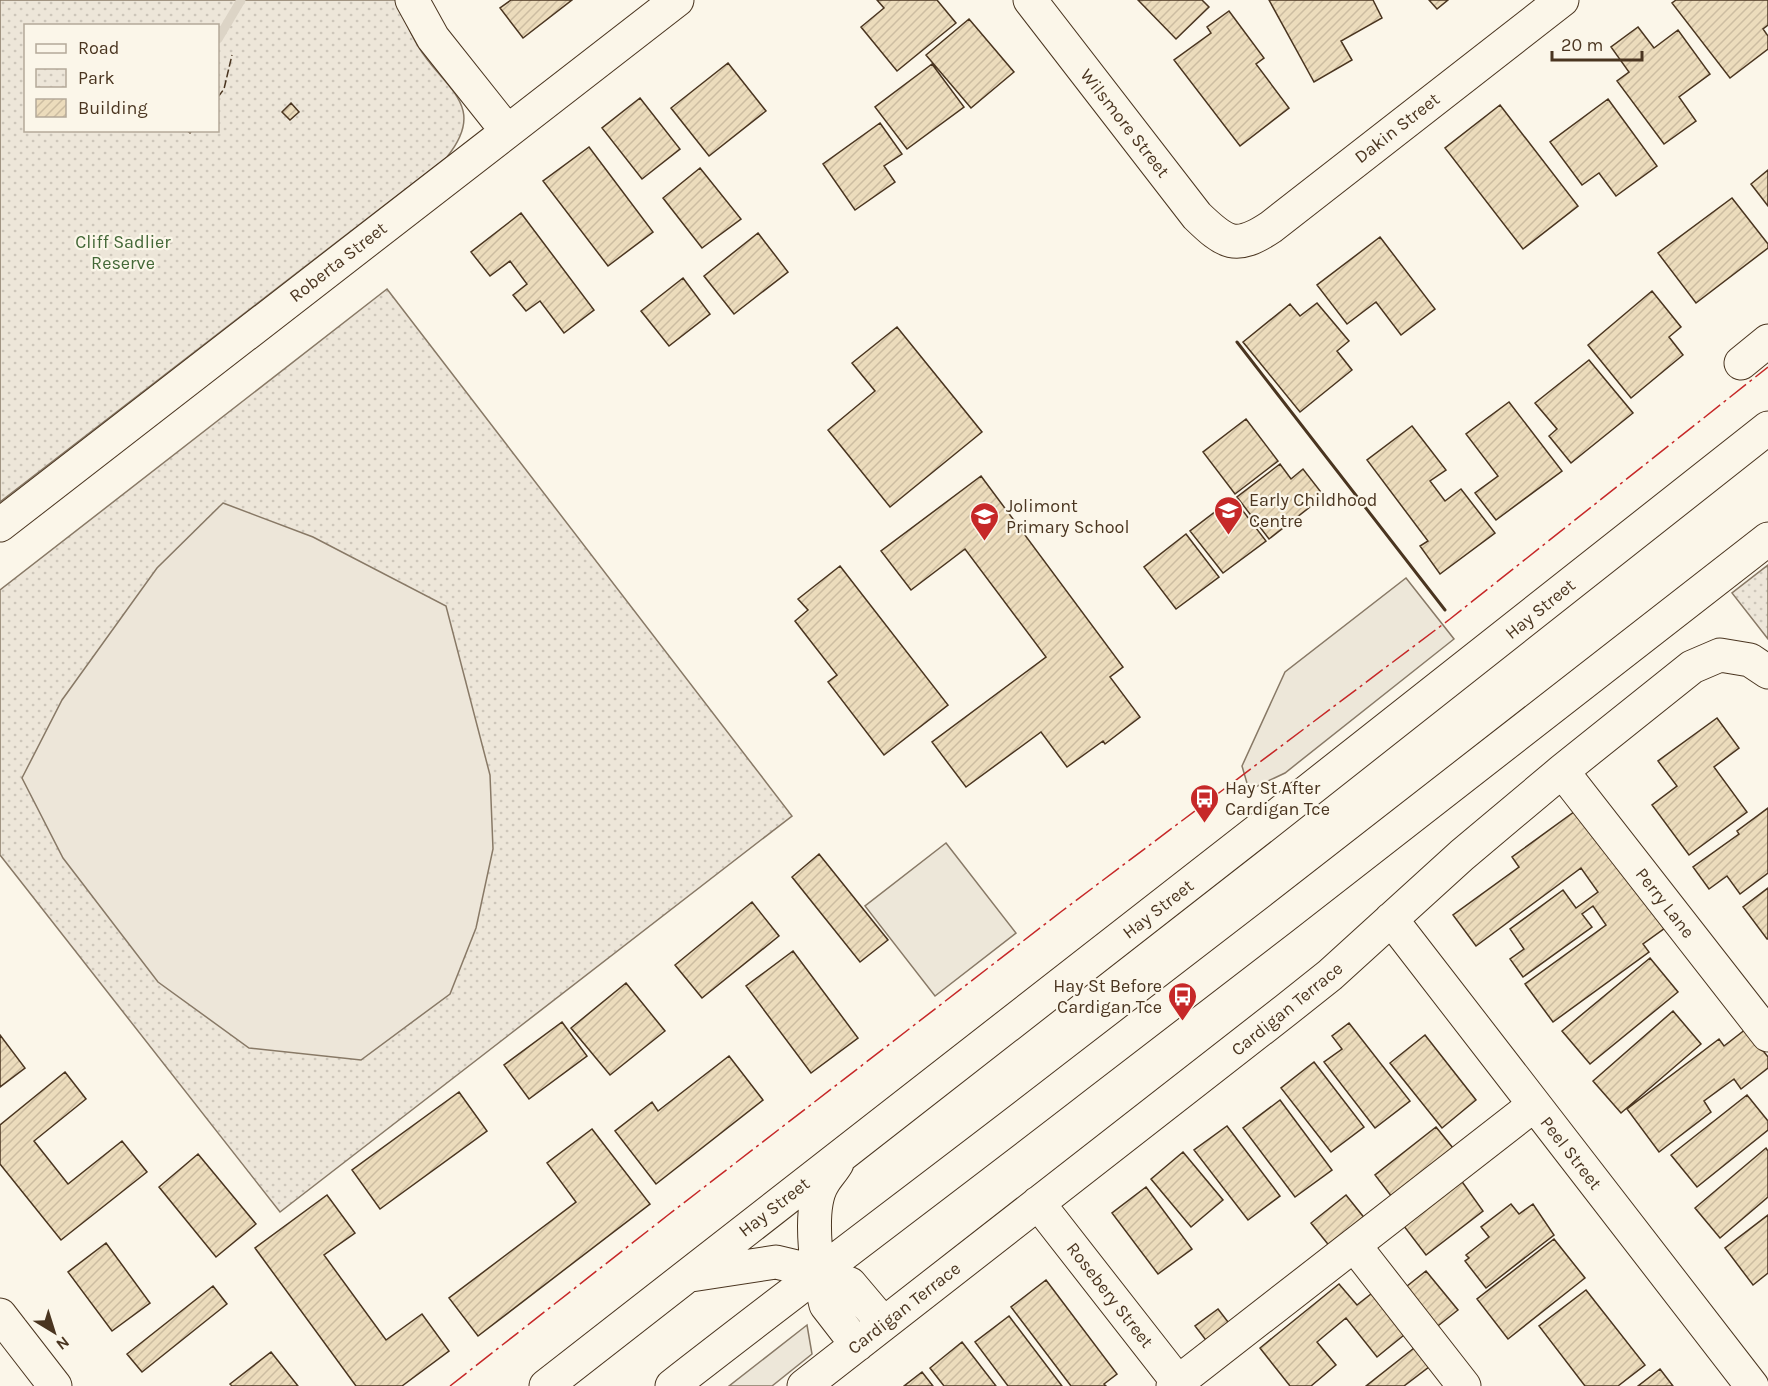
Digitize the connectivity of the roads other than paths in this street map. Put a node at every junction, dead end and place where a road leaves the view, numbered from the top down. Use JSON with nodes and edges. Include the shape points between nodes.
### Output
{"nodes":[{"id":1,"x":412,"y":0,"type":"edge"},
{"id":2,"x":677,"y":0,"type":"edge"},
{"id":3,"x":1030,"y":0,"type":"edge"},
{"id":4,"x":1562,"y":0,"type":"edge"},
{"id":5,"x":507,"y":131,"type":"junction"},
{"id":6,"x":1227,"y":239,"type":"joint"},
{"id":7,"x":1768,"y":341,"type":"edge"},
{"id":8,"x":1741,"y":363,"type":"dead end"},
{"id":9,"x":1768,"y":428,"type":"edge"},
{"id":10,"x":0,"y":525,"type":"edge"},
{"id":11,"x":1768,"y":539,"type":"edge"},
{"id":12,"x":1768,"y":672,"type":"edge"},
{"id":13,"x":1562,"y":771,"type":"junction"},
{"id":14,"x":1391,"y":919,"type":"junction"},
{"id":15,"x":1768,"y":1035,"type":"edge"},
{"id":16,"x":1534,"y":1105,"type":"junction"},
{"id":17,"x":848,"y":1149,"type":"junction"},
{"id":18,"x":1038,"y":1203,"type":"junction"},
{"id":19,"x":1354,"y":1245,"type":"junction"},
{"id":20,"x":818,"y":1272,"type":"junction"},
{"id":21,"x":686,"y":1276,"type":"junction"},
{"id":22,"x":0,"y":1315,"type":"edge"},
{"id":23,"x":883,"y":1323,"type":"junction"},
{"id":24,"x":857,"y":1345,"type":"junction"},
{"id":25,"x":1177,"y":1385,"type":"edge"},
{"id":26,"x":55,"y":1386,"type":"edge"},
{"id":27,"x":546,"y":1386,"type":"edge"},
{"id":28,"x":672,"y":1386,"type":"edge"},
{"id":29,"x":804,"y":1386,"type":"edge"},
{"id":30,"x":1464,"y":1386,"type":"edge"},
{"id":31,"x":1752,"y":1386,"type":"edge"}],
"edges":[{"from":1,"to":5,"type":"street","via":[[433,38]]},
{"from":2,"to":5,"type":"street","name":"Roberta Street"},
{"from":3,"to":6,"type":"street","name":"Wilsmore Street","via":[[1197,216]]},
{"from":4,"to":6,"type":"street","name":"Dakin Street","via":[[1271,227],[1244,242]]},
{"from":5,"to":10,"type":"street","name":"Roberta Street"},
{"from":7,"to":8,"type":"street"},
{"from":9,"to":17,"type":"street","name":"Hay Street"},
{"from":11,"to":20,"type":"street","via":[[1230,958]]},
{"from":12,"to":13,"type":"street","name":"Cardigan Terrace","via":[[1750,660],[1720,655],[1692,667]]},
{"from":13,"to":14,"type":"street","name":"Cardigan Terrace"},
{"from":13,"to":15,"type":"street","name":"Perry Lane"},
{"from":14,"to":16,"type":"street","name":"Peel Street"},
{"from":14,"to":18,"type":"street","name":"Cardigan Terrace","via":[[1330,975]]},
{"from":16,"to":19,"type":"street"},
{"from":16,"to":31,"type":"street","name":"Peel Street"},
{"from":17,"to":20,"type":"street","via":[[821,1185],[816,1211]]},
{"from":17,"to":21,"type":"street","name":"Hay Street"},
{"from":18,"to":23,"type":"street","name":"Cardigan Terrace"},
{"from":18,"to":25,"type":"street","name":"Rosebery Street"},
{"from":19,"to":25,"type":"street"},
{"from":19,"to":30,"type":"street"},
{"from":20,"to":21,"type":"street","via":[[776,1262]]},
{"from":20,"to":23,"type":"street","via":[[850,1284]]},
{"from":20,"to":24,"type":"street","via":[[826,1305]]},
{"from":20,"to":28,"type":"street"},
{"from":21,"to":27,"type":"street","name":"Hay Street"},
{"from":22,"to":26,"type":"street"},
{"from":23,"to":24,"type":"street","name":"Cardigan Terrace"},
{"from":24,"to":29,"type":"street","name":"Cardigan Terrace"}]}
